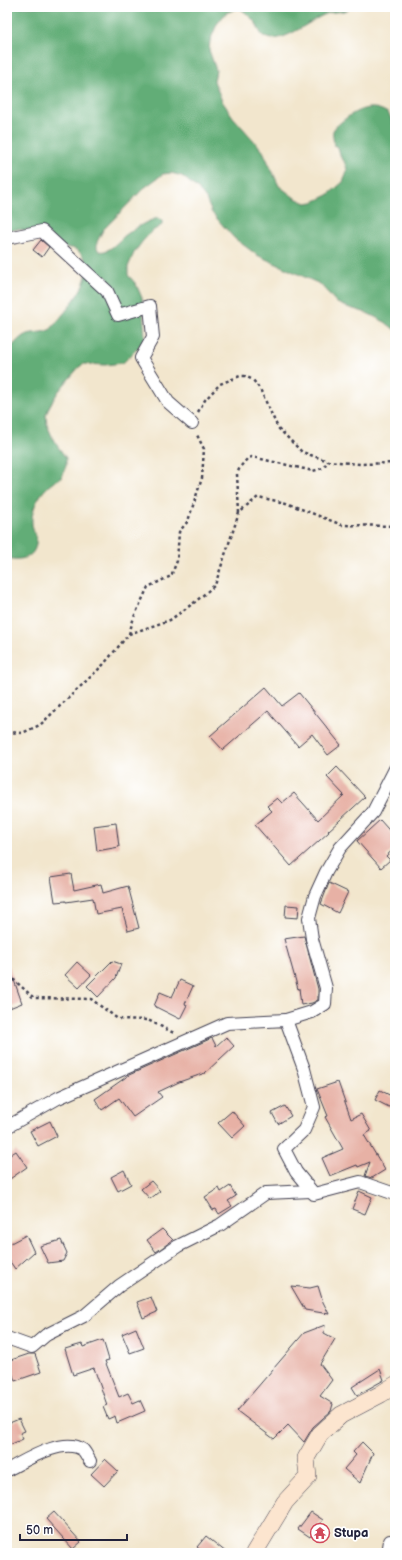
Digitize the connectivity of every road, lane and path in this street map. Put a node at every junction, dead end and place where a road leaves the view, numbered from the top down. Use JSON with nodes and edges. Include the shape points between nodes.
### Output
{"nodes":[{"id":1,"x":7,"y":238,"type":"edge"},
{"id":2,"x":192,"y":423,"type":"junction"},
{"id":3,"x":328,"y":461,"type":"junction"},
{"id":4,"x":395,"y":463,"type":"edge"},
{"id":5,"x":239,"y":513,"type":"junction"},
{"id":6,"x":395,"y":526,"type":"edge"},
{"id":7,"x":129,"y":634,"type":"junction"},
{"id":8,"x":7,"y":732,"type":"edge"},
{"id":9,"x":395,"y":769,"type":"edge"},
{"id":10,"x":7,"y":978,"type":"edge"},
{"id":11,"x":14,"y":980,"type":"junction"},
{"id":12,"x":7,"y":984,"type":"edge"},
{"id":13,"x":286,"y":1020,"type":"junction"},
{"id":14,"x":187,"y":1040,"type":"junction"},
{"id":15,"x":7,"y":1127,"type":"edge"},
{"id":16,"x":311,"y":1191,"type":"junction"},
{"id":17,"x":395,"y":1194,"type":"edge"},
{"id":18,"x":7,"y":1338,"type":"edge"},
{"id":19,"x":395,"y":1385,"type":"edge"},
{"id":20,"x":90,"y":1460,"type":"dead end"},
{"id":21,"x":7,"y":1470,"type":"edge"},
{"id":22,"x":254,"y":1553,"type":"edge"}],
"edges":[{"from":1,"to":2,"type":"street","via":[[42,231],[107,291],[118,315],[150,306],[153,337],[141,358],[168,402]]},
{"from":2,"to":3,"type":"path","via":[[205,400],[220,384],[245,376],[253,380],[260,389],[278,428],[302,452]]},
{"from":2,"to":7,"type":"path","via":[[204,449],[202,478],[188,521],[179,532],[177,561],[171,576],[148,587]]},
{"from":3,"to":4,"type":"path","via":[[360,464]]},
{"from":3,"to":5,"type":"path","via":[[323,468],[313,471],[248,458],[237,474]]},
{"from":5,"to":6,"type":"path","via":[[258,497],[286,503],[342,525]]},
{"from":5,"to":7,"type":"path","via":[[214,585],[170,620]]},
{"from":7,"to":8,"type":"path","via":[[103,665],[40,725],[22,733]]},
{"from":9,"to":13,"type":"street","via":[[373,812],[340,848],[315,896],[309,918],[312,939],[326,988],[325,1004],[312,1012]]},
{"from":10,"to":11,"type":"path"},
{"from":11,"to":12,"type":"path"},
{"from":11,"to":14,"type":"path","via":[[34,998],[91,999],[118,1019],[148,1020]]},
{"from":13,"to":14,"type":"street","via":[[227,1023]]},
{"from":13,"to":16,"type":"street","via":[[304,1069],[314,1107],[304,1130],[284,1149],[296,1172]]},
{"from":14,"to":15,"type":"street","via":[[58,1098]]},
{"from":16,"to":17,"type":"street","via":[[314,1194],[360,1182]]},
{"from":16,"to":18,"type":"street","via":[[266,1193],[220,1225],[178,1246],[119,1286],[84,1316],[46,1335],[32,1347]]},
{"from":19,"to":22,"type":"main road","via":[[341,1415],[320,1434],[306,1458],[308,1477],[284,1502]]},
{"from":20,"to":21,"type":"street","via":[[83,1450],[66,1445],[42,1452]]}]}
